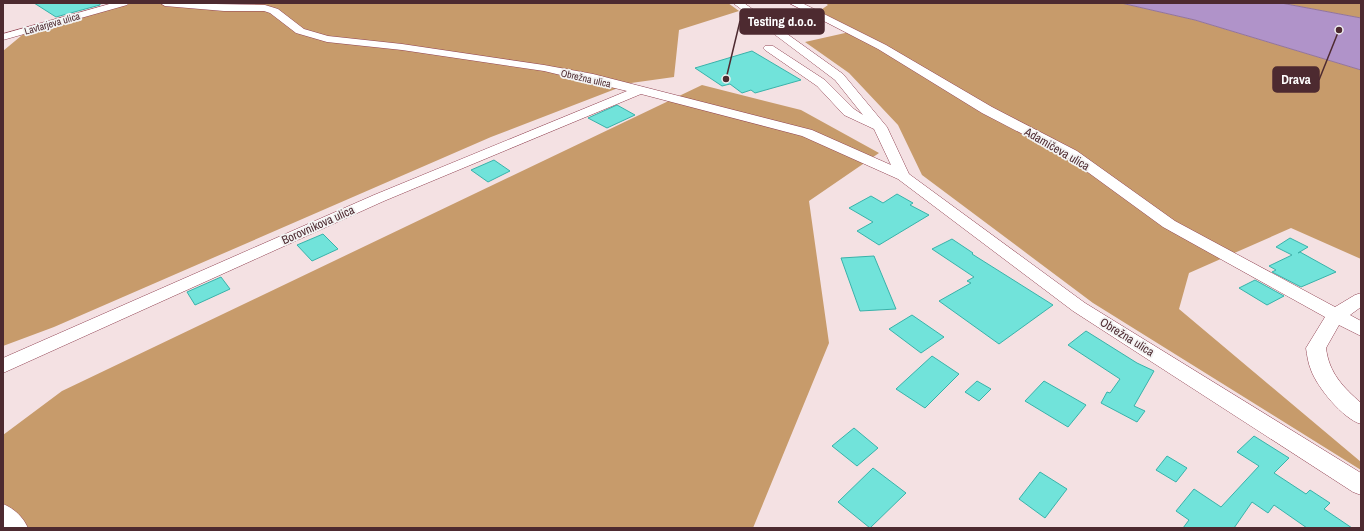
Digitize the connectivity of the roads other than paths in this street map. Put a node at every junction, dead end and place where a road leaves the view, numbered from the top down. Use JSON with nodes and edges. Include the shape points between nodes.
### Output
{"nodes":[{"id":1,"x":124,"y":3,"type":"edge"},
{"id":2,"x":165,"y":3,"type":"edge"},
{"id":3,"x":738,"y":3,"type":"edge"},
{"id":4,"x":794,"y":3,"type":"edge"},
{"id":5,"x":3,"y":37,"type":"edge"},
{"id":6,"x":769,"y":48,"type":"dead end"},
{"id":7,"x":637,"y":91,"type":"junction"},
{"id":8,"x":880,"y":127,"type":"junction"},
{"id":9,"x":903,"y":176,"type":"junction"},
{"id":10,"x":1361,"y":299,"type":"edge"},
{"id":11,"x":1336,"y":314,"type":"junction"},
{"id":12,"x":1361,"y":329,"type":"edge"},
{"id":13,"x":3,"y":366,"type":"edge"},
{"id":14,"x":1361,"y":416,"type":"edge"},
{"id":15,"x":1361,"y":485,"type":"edge"},
{"id":16,"x":3,"y":515,"type":"edge"},
{"id":17,"x":16,"y":528,"type":"edge"}],
"edges":[{"from":1,"to":5,"type":"street","name":"Lavtarjeva ulica"},
{"from":2,"to":7,"type":"street","name":"Obrežna ulica","via":[[224,8],[265,8],[274,11],[300,31],[328,39],[544,68],[593,78]]},
{"from":3,"to":8,"type":"street","name":"Obrežna ulica","via":[[839,77]]},
{"from":4,"to":11,"type":"street","name":"Adamičeva ulica","via":[[882,47],[987,110],[1072,154],[1169,224]]},
{"from":6,"to":8,"type":"street","via":[[821,83],[849,112]]},
{"from":7,"to":9,"type":"street","name":"Obrežna ulica","via":[[807,133]]},
{"from":7,"to":13,"type":"street","name":"Borovnikova ulica","via":[[379,198]]},
{"from":8,"to":9,"type":"street","name":"Obrežna ulica"},
{"from":9,"to":15,"type":"street","name":"Obrežna ulica","via":[[1079,307]]},
{"from":10,"to":11,"type":"street"},
{"from":11,"to":12,"type":"street","name":"Adamičeva ulica"},
{"from":11,"to":14,"type":"street","via":[[1316,348],[1317,357],[1321,371],[1337,394]]},
{"from":16,"to":17,"type":"street"}]}
